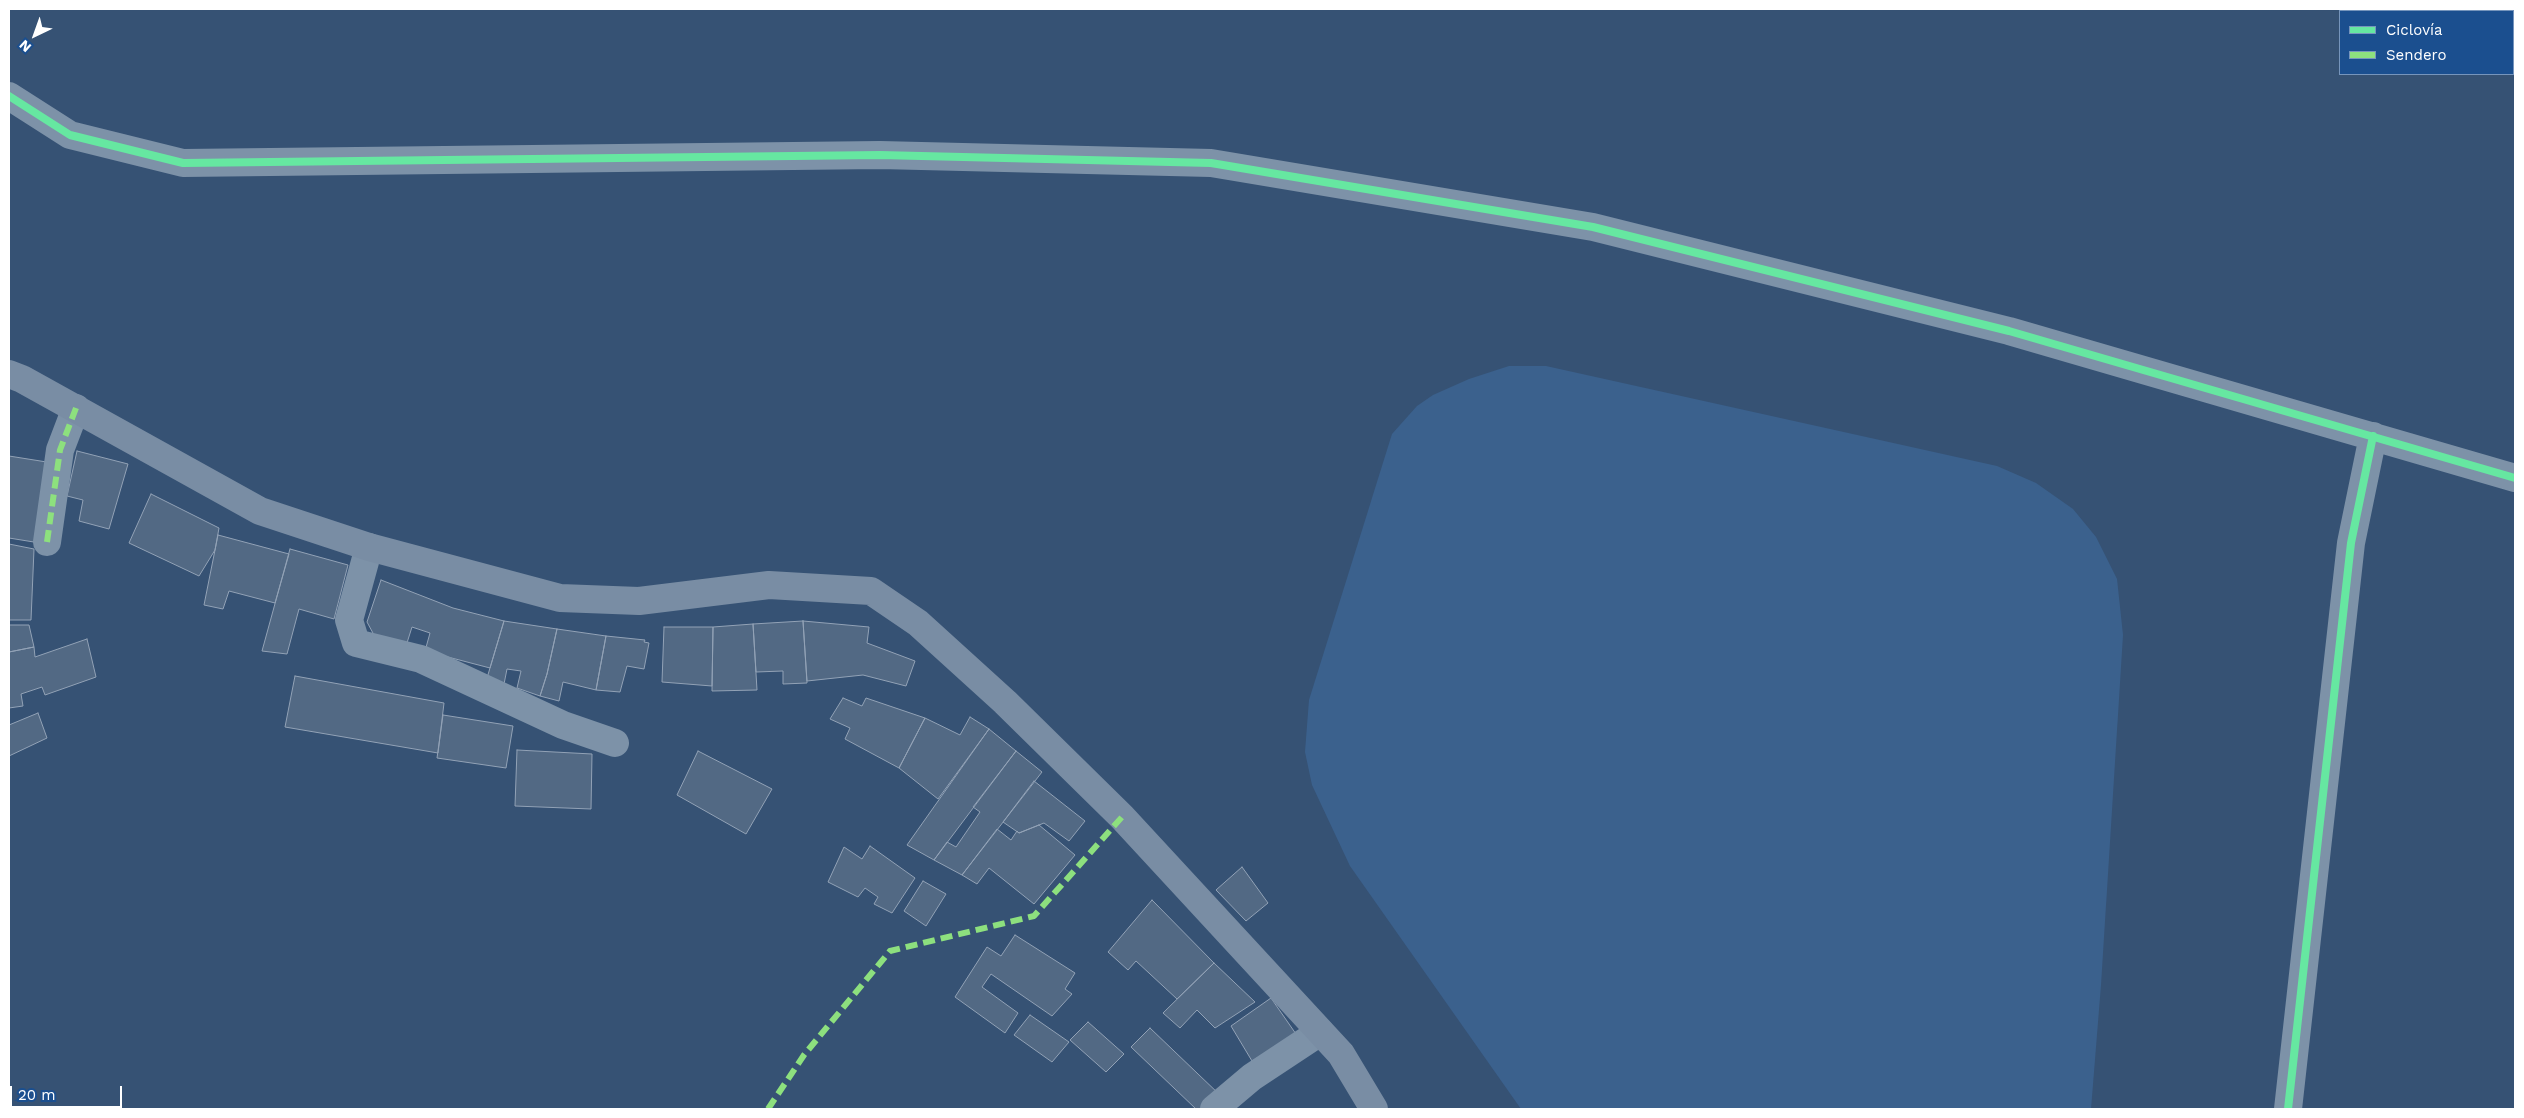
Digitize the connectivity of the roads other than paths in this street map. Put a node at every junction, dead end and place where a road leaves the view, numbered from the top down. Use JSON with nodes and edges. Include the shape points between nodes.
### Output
{"nodes":[{"id":1,"x":9,"y":96,"type":"edge"},
{"id":2,"x":9,"y":374,"type":"edge"},
{"id":3,"x":76,"y":408,"type":"junction"},
{"id":4,"x":2373,"y":436,"type":"junction"},
{"id":5,"x":2515,"y":478,"type":"edge"},
{"id":6,"x":47,"y":542,"type":"dead end"},
{"id":7,"x":369,"y":547,"type":"junction"},
{"id":8,"x":615,"y":743,"type":"dead end"},
{"id":9,"x":1320,"y":1032,"type":"junction"},
{"id":10,"x":1214,"y":1109,"type":"edge"},
{"id":11,"x":1374,"y":1109,"type":"edge"},
{"id":12,"x":2288,"y":1109,"type":"edge"}],
"edges":[{"from":1,"to":4,"type":"street","via":[[70,135],[183,164],[880,155],[1211,163],[1593,226],[2009,331]]},
{"from":2,"to":3,"type":"main road"},
{"from":3,"to":6,"type":"street","via":[[60,450]]},
{"from":3,"to":7,"type":"main road","via":[[260,511]]},
{"from":4,"to":5,"type":"street"},
{"from":4,"to":12,"type":"street","via":[[2351,543]]},
{"from":7,"to":8,"type":"street","via":[[349,620],[356,643],[421,659],[563,725]]},
{"from":7,"to":9,"type":"main road","via":[[560,598],[638,602],[769,585],[871,591],[918,623],[1005,702],[1122,817]]},
{"from":9,"to":10,"type":"street","via":[[1252,1077]]},
{"from":9,"to":11,"type":"main road","via":[[1341,1054]]}]}
